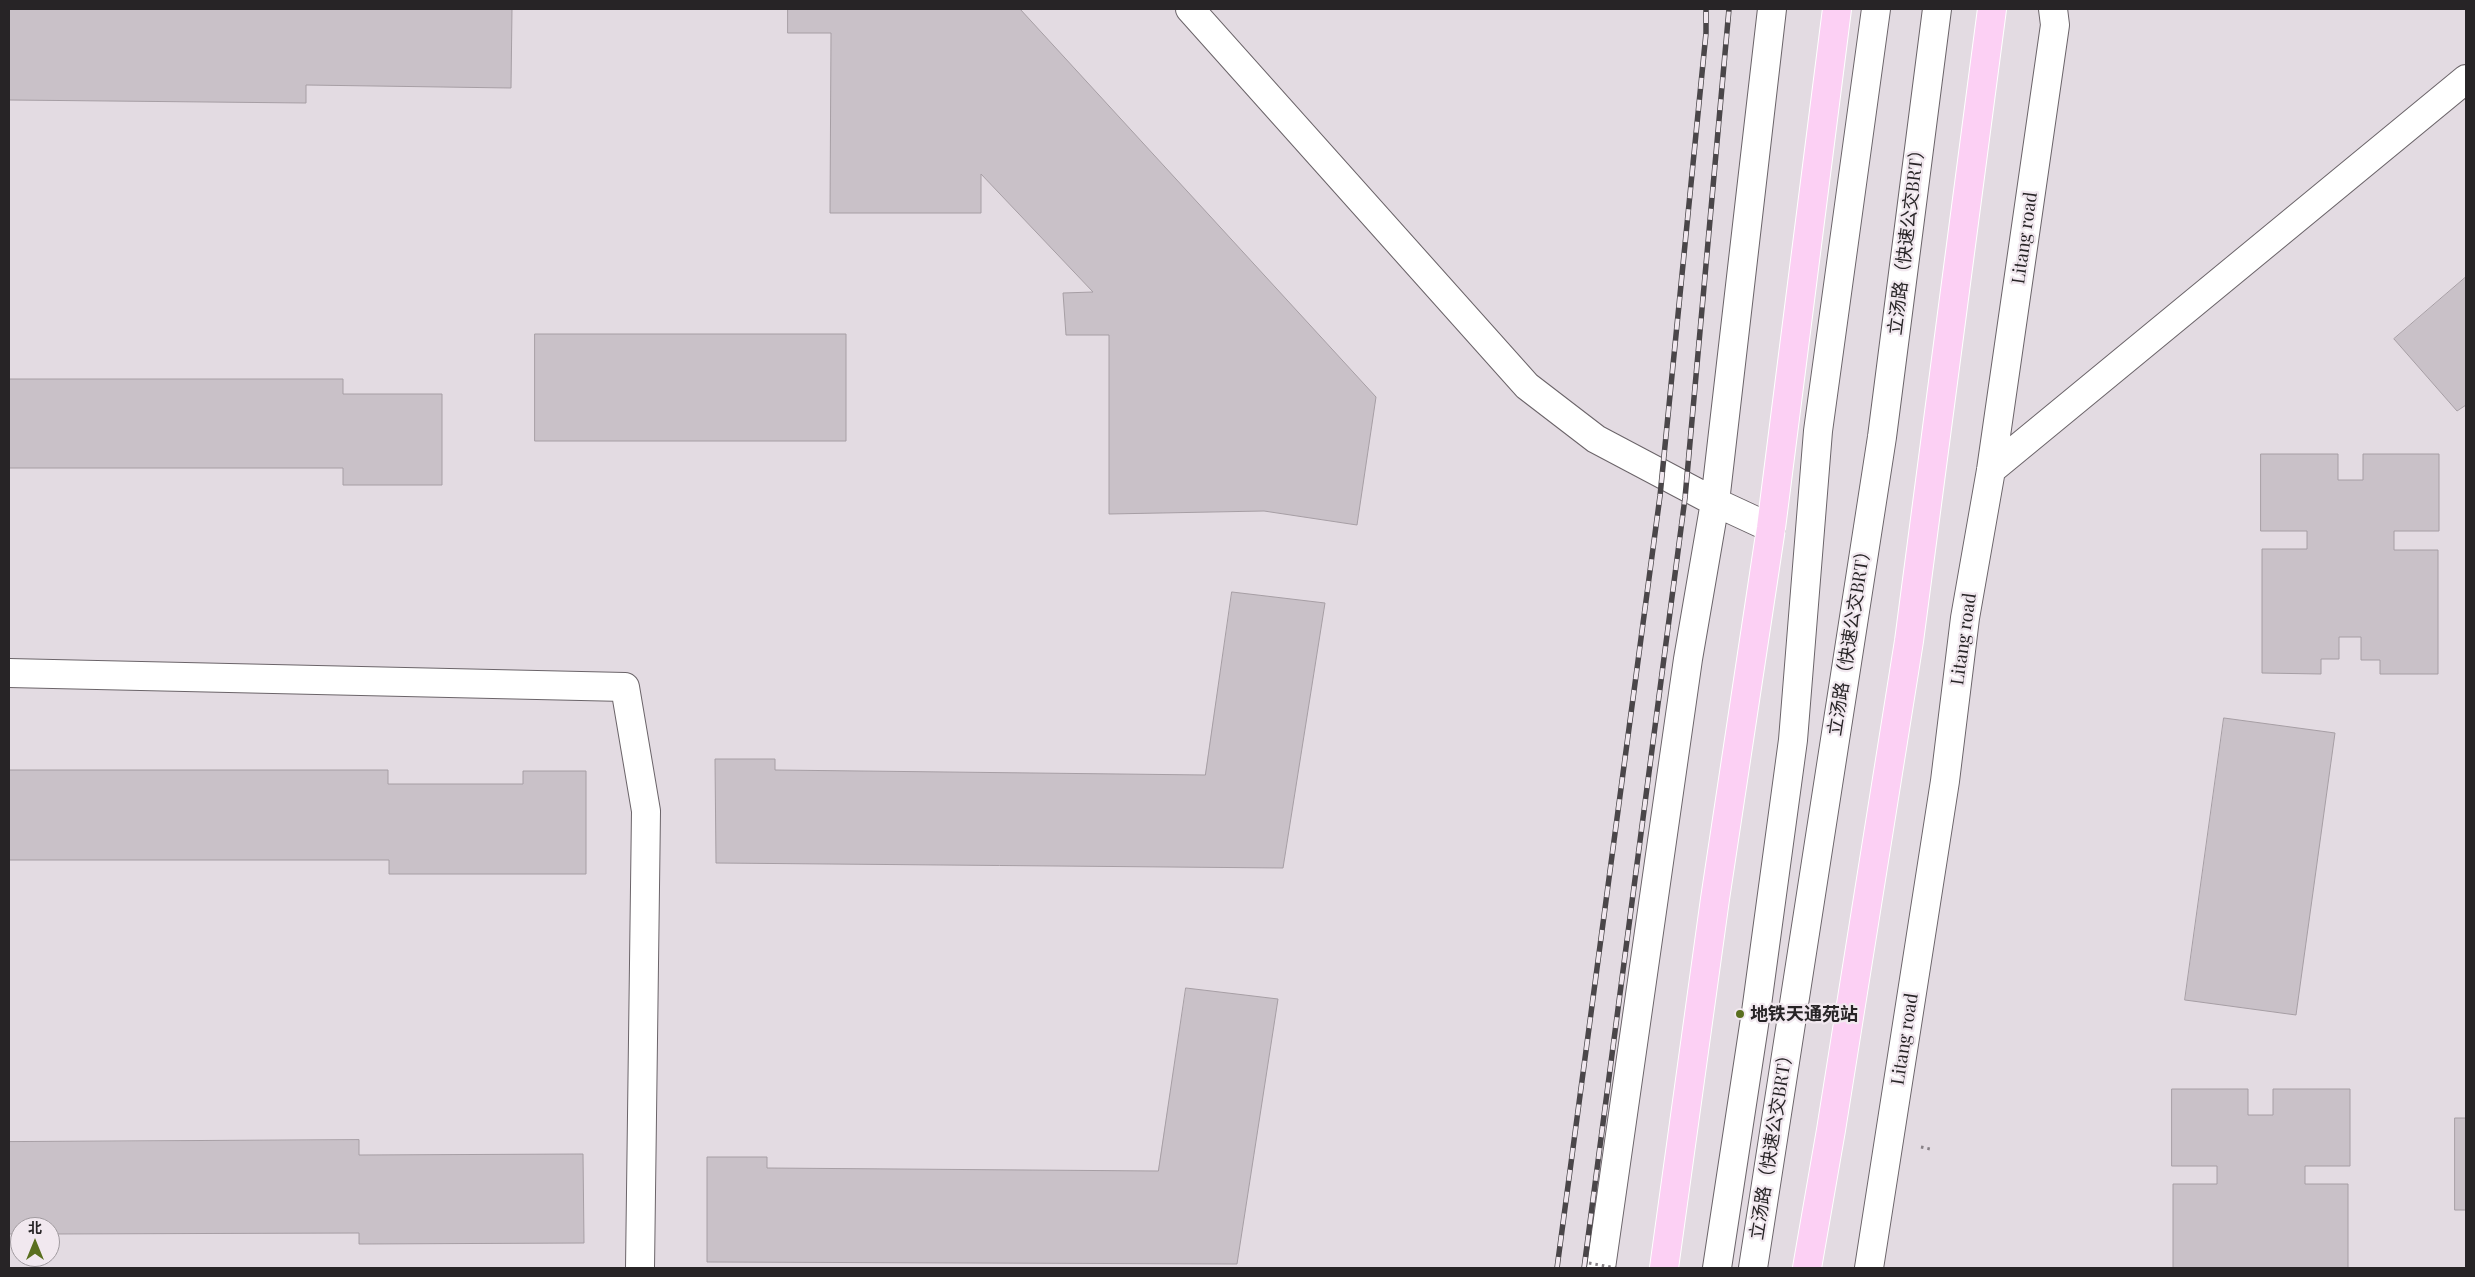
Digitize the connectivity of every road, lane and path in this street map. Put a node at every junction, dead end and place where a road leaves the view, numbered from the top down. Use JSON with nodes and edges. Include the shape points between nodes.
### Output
{"nodes":[{"id":1,"x":1190,"y":9,"type":"edge"},
{"id":2,"x":1772,"y":9,"type":"edge"},
{"id":3,"x":1837,"y":9,"type":"edge"},
{"id":4,"x":1876,"y":9,"type":"edge"},
{"id":5,"x":1937,"y":9,"type":"edge"},
{"id":6,"x":1992,"y":9,"type":"edge"},
{"id":7,"x":2055,"y":14,"type":"edge"},
{"id":8,"x":2466,"y":79,"type":"edge"},
{"id":9,"x":1991,"y":470,"type":"junction"},
{"id":10,"x":1714,"y":502,"type":"junction"},
{"id":11,"x":1771,"y":528,"type":"junction"},
{"id":12,"x":9,"y":673,"type":"edge"},
{"id":13,"x":1595,"y":1266,"type":"edge"},
{"id":14,"x":640,"y":1268,"type":"edge"},
{"id":15,"x":1616,"y":1268,"type":"edge"},
{"id":16,"x":1664,"y":1268,"type":"edge"},
{"id":17,"x":1716,"y":1268,"type":"edge"},
{"id":18,"x":1753,"y":1268,"type":"edge"},
{"id":19,"x":1807,"y":1268,"type":"edge"},
{"id":20,"x":1869,"y":1268,"type":"edge"}],
"edges":[{"from":1,"to":10,"type":"street","via":[[1527,386],[1596,439]]},
{"from":2,"to":10,"type":"street"},
{"from":3,"to":11,"type":"main road"},
{"from":4,"to":17,"type":"street","name":"立汤路（快速公交BRT）","via":[[1818,431],[1793,740],[1756,1012]]},
{"from":5,"to":18,"type":"street","name":"立汤路（快速公交BRT）","via":[[1882,437]]},
{"from":6,"to":19,"type":"main road","via":[[1909,641]]},
{"from":7,"to":9,"type":"street","name":"Litang road"},
{"from":8,"to":9,"type":"street"},
{"from":9,"to":20,"type":"street","name":"Litang road","via":[[1965,618],[1945,781]]},
{"from":10,"to":11,"type":"street"},
{"from":10,"to":13,"type":"street"},
{"from":11,"to":16,"type":"main road"},
{"from":12,"to":14,"type":"street","via":[[625,687],[646,811]]},
{"from":13,"to":15,"type":"path","bridge":true}]}
